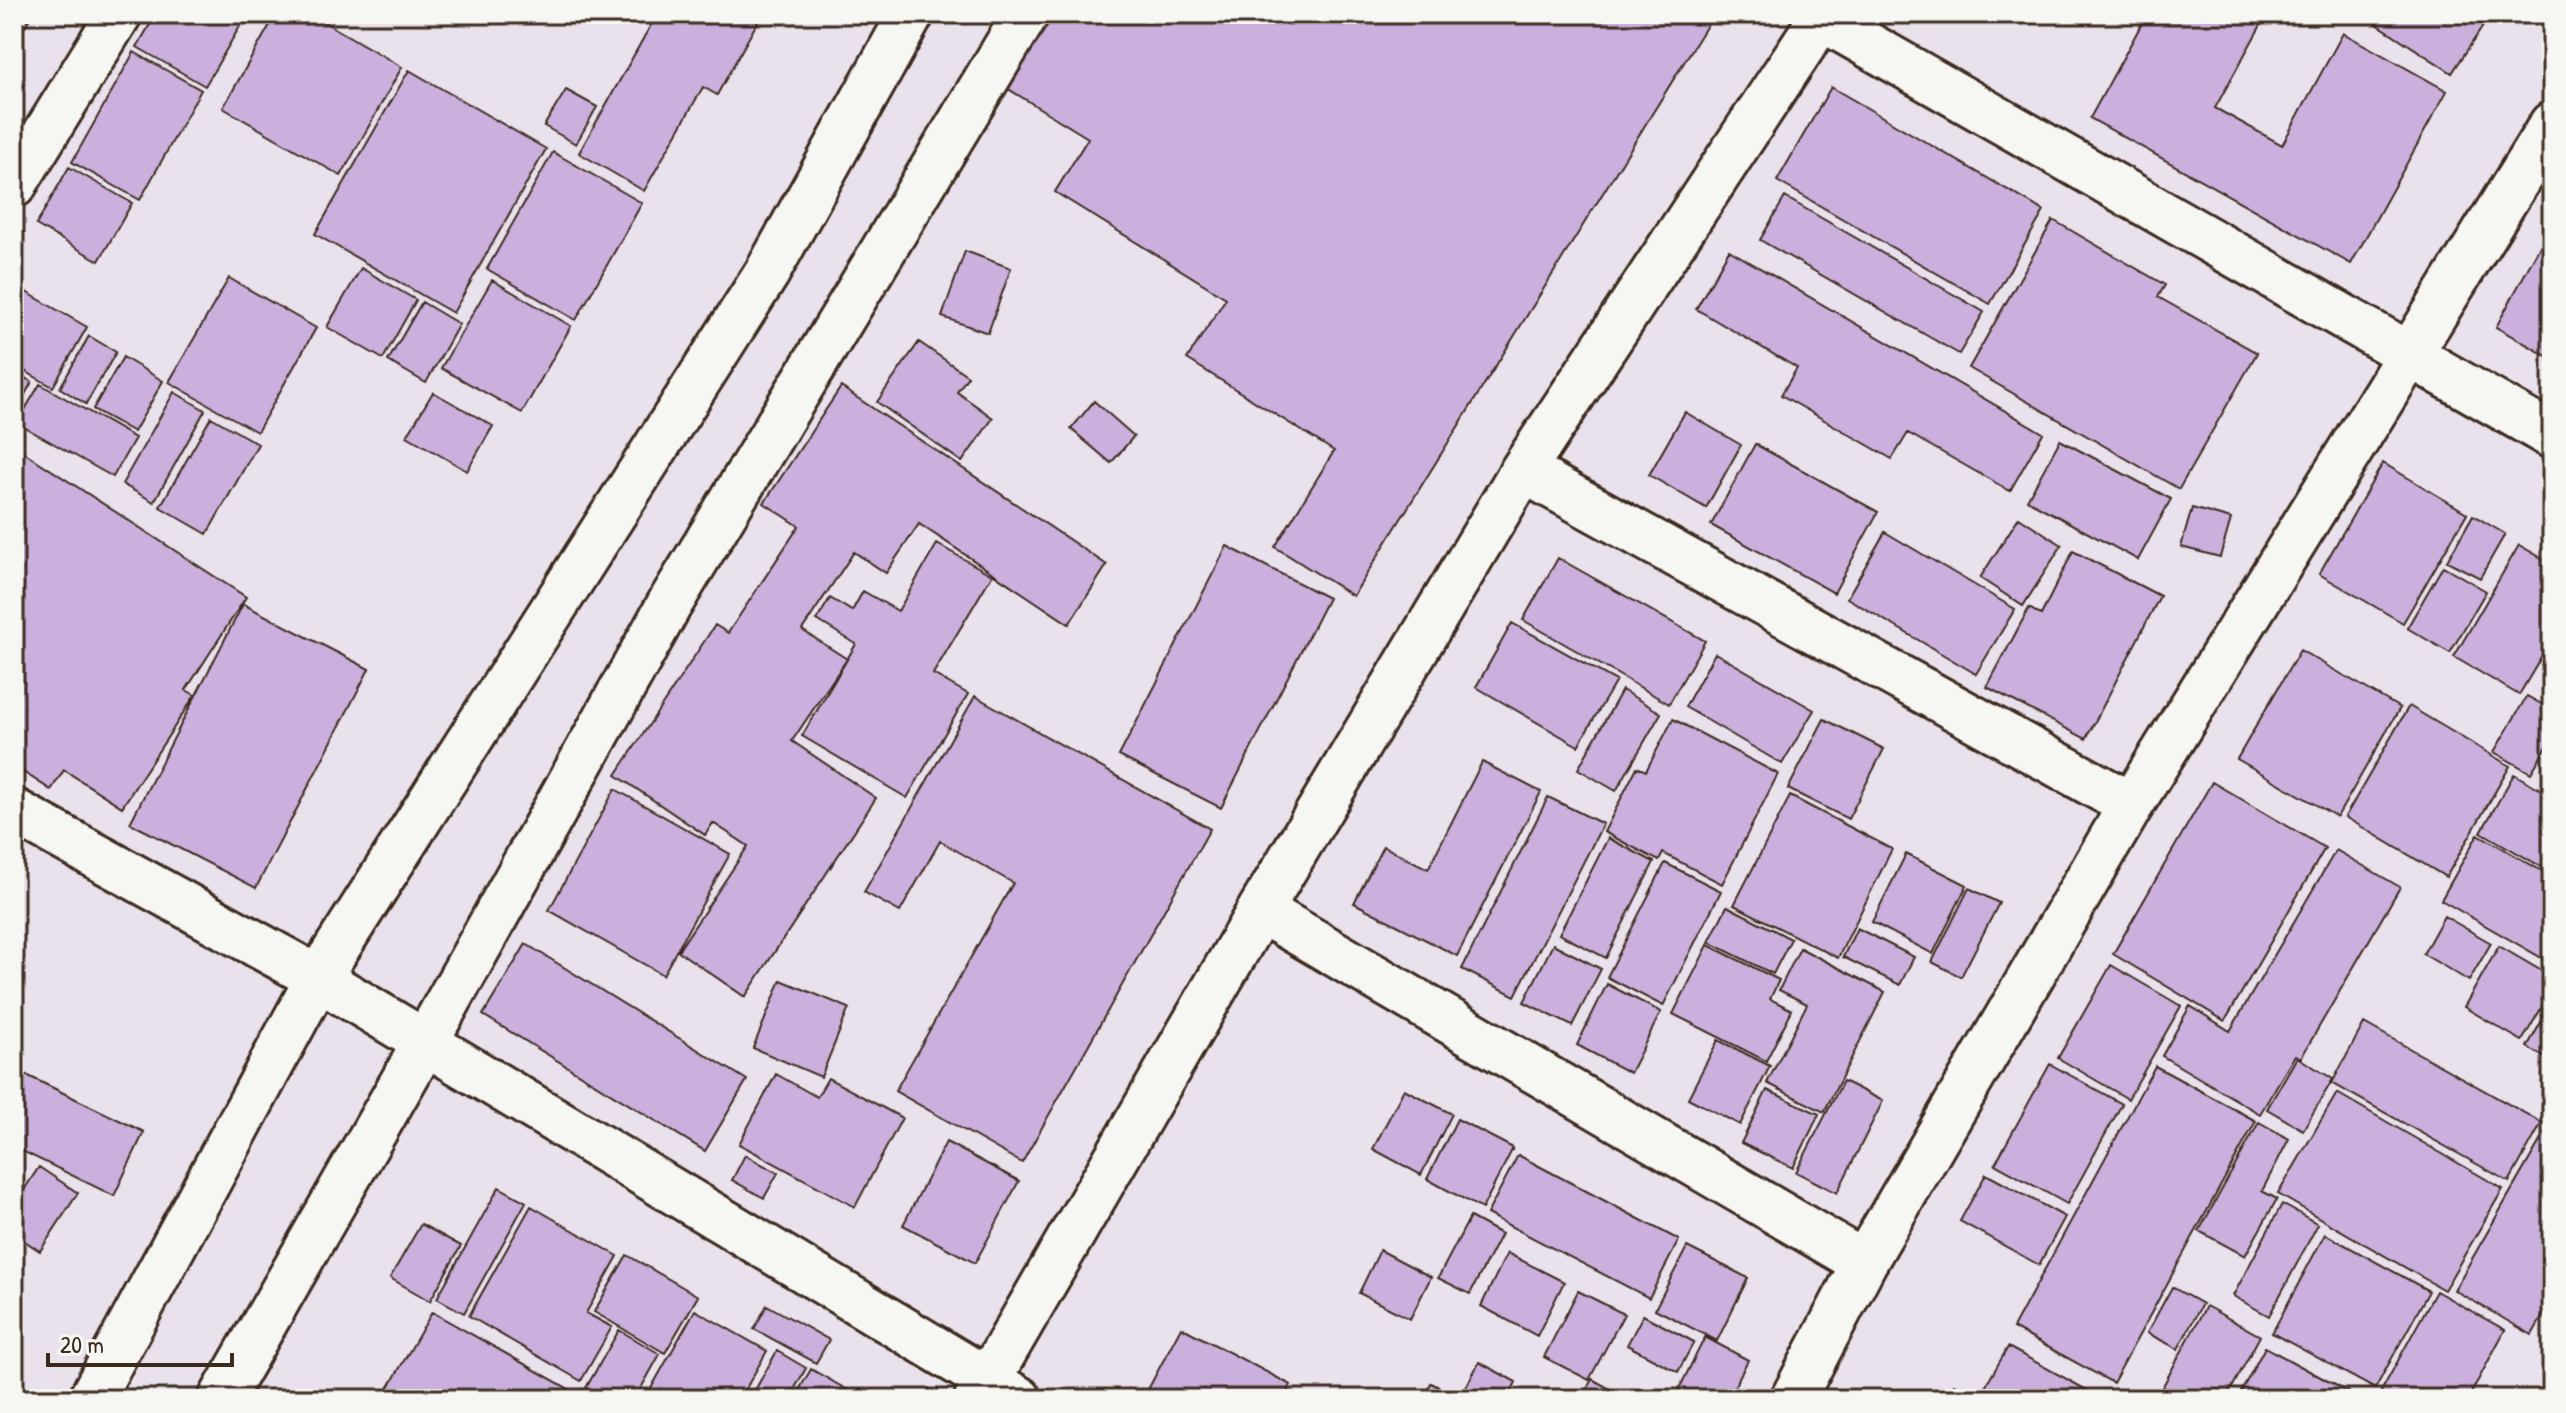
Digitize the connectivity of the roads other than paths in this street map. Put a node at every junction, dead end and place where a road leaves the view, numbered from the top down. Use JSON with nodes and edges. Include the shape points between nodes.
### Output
{"nodes":[{"id":1,"x":119,"y":14,"type":"edge"},
{"id":2,"x":911,"y":14,"type":"edge"},
{"id":3,"x":1026,"y":14,"type":"edge"},
{"id":4,"x":1822,"y":16,"type":"edge"},
{"id":5,"x":2552,"y":124,"type":"edge"},
{"id":6,"x":14,"y":185,"type":"edge"},
{"id":7,"x":2408,"y":354,"type":"junction"},
{"id":8,"x":2552,"y":436,"type":"edge"},
{"id":9,"x":1523,"y":470,"type":"junction"},
{"id":10,"x":2131,"y":805,"type":"junction"},
{"id":11,"x":14,"y":811,"type":"edge"},
{"id":12,"x":1260,"y":910,"type":"junction"},
{"id":13,"x":318,"y":978,"type":"junction"},
{"id":14,"x":425,"y":1043,"type":"junction"},
{"id":15,"x":1864,"y":1263,"type":"junction"},
{"id":16,"x":994,"y":1393,"type":"edge"},
{"id":17,"x":91,"y":1399,"type":"edge"},
{"id":18,"x":221,"y":1399,"type":"edge"},
{"id":19,"x":1793,"y":1399,"type":"edge"}],
"edges":[{"from":1,"to":6,"type":"street"},
{"from":2,"to":13,"type":"street","via":[[767,273]]},
{"from":3,"to":14,"type":"street","via":[[669,605]]},
{"from":4,"to":7,"type":"street"},
{"from":4,"to":9,"type":"street"},
{"from":5,"to":7,"type":"street"},
{"from":7,"to":8,"type":"street"},
{"from":7,"to":10,"type":"street"},
{"from":9,"to":10,"type":"street"},
{"from":9,"to":12,"type":"street"},
{"from":10,"to":15,"type":"street"},
{"from":11,"to":13,"type":"street"},
{"from":12,"to":15,"type":"street"},
{"from":12,"to":16,"type":"street"},
{"from":13,"to":14,"type":"street"},
{"from":13,"to":17,"type":"street"},
{"from":14,"to":16,"type":"street"},
{"from":14,"to":18,"type":"street"},
{"from":15,"to":19,"type":"street"}]}
